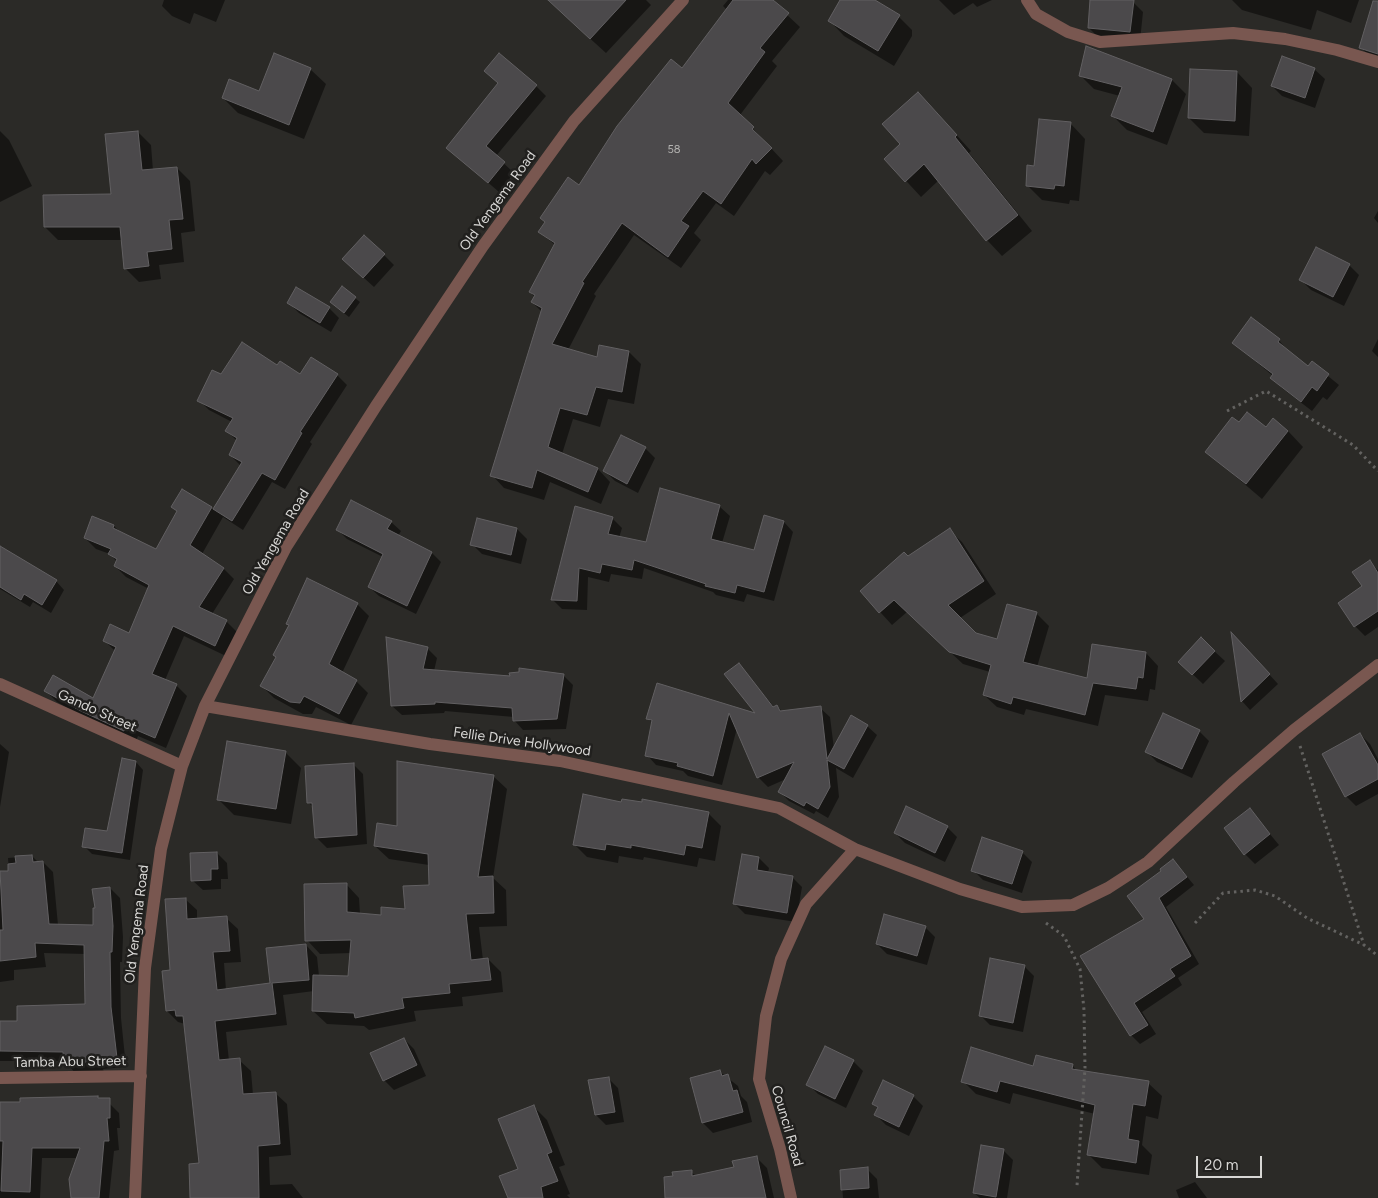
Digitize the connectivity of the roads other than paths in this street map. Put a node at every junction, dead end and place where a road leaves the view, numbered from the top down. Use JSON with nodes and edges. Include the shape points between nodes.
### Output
{"nodes":[{"id":1,"x":683,"y":0,"type":"edge"},
{"id":2,"x":1027,"y":0,"type":"edge"},
{"id":3,"x":1378,"y":62,"type":"edge"},
{"id":4,"x":1378,"y":664,"type":"edge"},
{"id":5,"x":0,"y":684,"type":"edge"},
{"id":6,"x":205,"y":706,"type":"junction"},
{"id":7,"x":182,"y":766,"type":"junction"},
{"id":8,"x":854,"y":848,"type":"junction"},
{"id":9,"x":141,"y":1076,"type":"junction"},
{"id":10,"x":0,"y":1078,"type":"edge"},
{"id":11,"x":135,"y":1198,"type":"edge"},
{"id":12,"x":790,"y":1198,"type":"edge"}],
"edges":[{"from":1,"to":6,"type":"street","name":"Old Yengema Road","via":[[574,121],[483,246],[286,548]]},
{"from":2,"to":3,"type":"street","via":[[1036,14],[1068,32],[1100,42],[1233,33],[1294,41]]},
{"from":4,"to":8,"type":"street","name":"Fellie Drive Hollywood","via":[[1294,730],[1148,862],[1073,906],[1022,907],[960,889]]},
{"from":5,"to":7,"type":"street","name":"Gando Street"},
{"from":6,"to":7,"type":"street","name":"Old Yengema Road"},
{"from":6,"to":8,"type":"street","name":"Fellie Drive Hollywood","via":[[430,744],[560,760],[779,808]]},
{"from":7,"to":9,"type":"street","name":"Old Yengema Road","via":[[161,849],[145,968]]},
{"from":8,"to":12,"type":"street","name":"Council Road","via":[[806,904],[781,959],[766,1016],[758,1079],[780,1149]]},
{"from":9,"to":10,"type":"street","name":"Tamba Abu Street"},
{"from":9,"to":11,"type":"street","name":"Old Yengema Road"}]}
